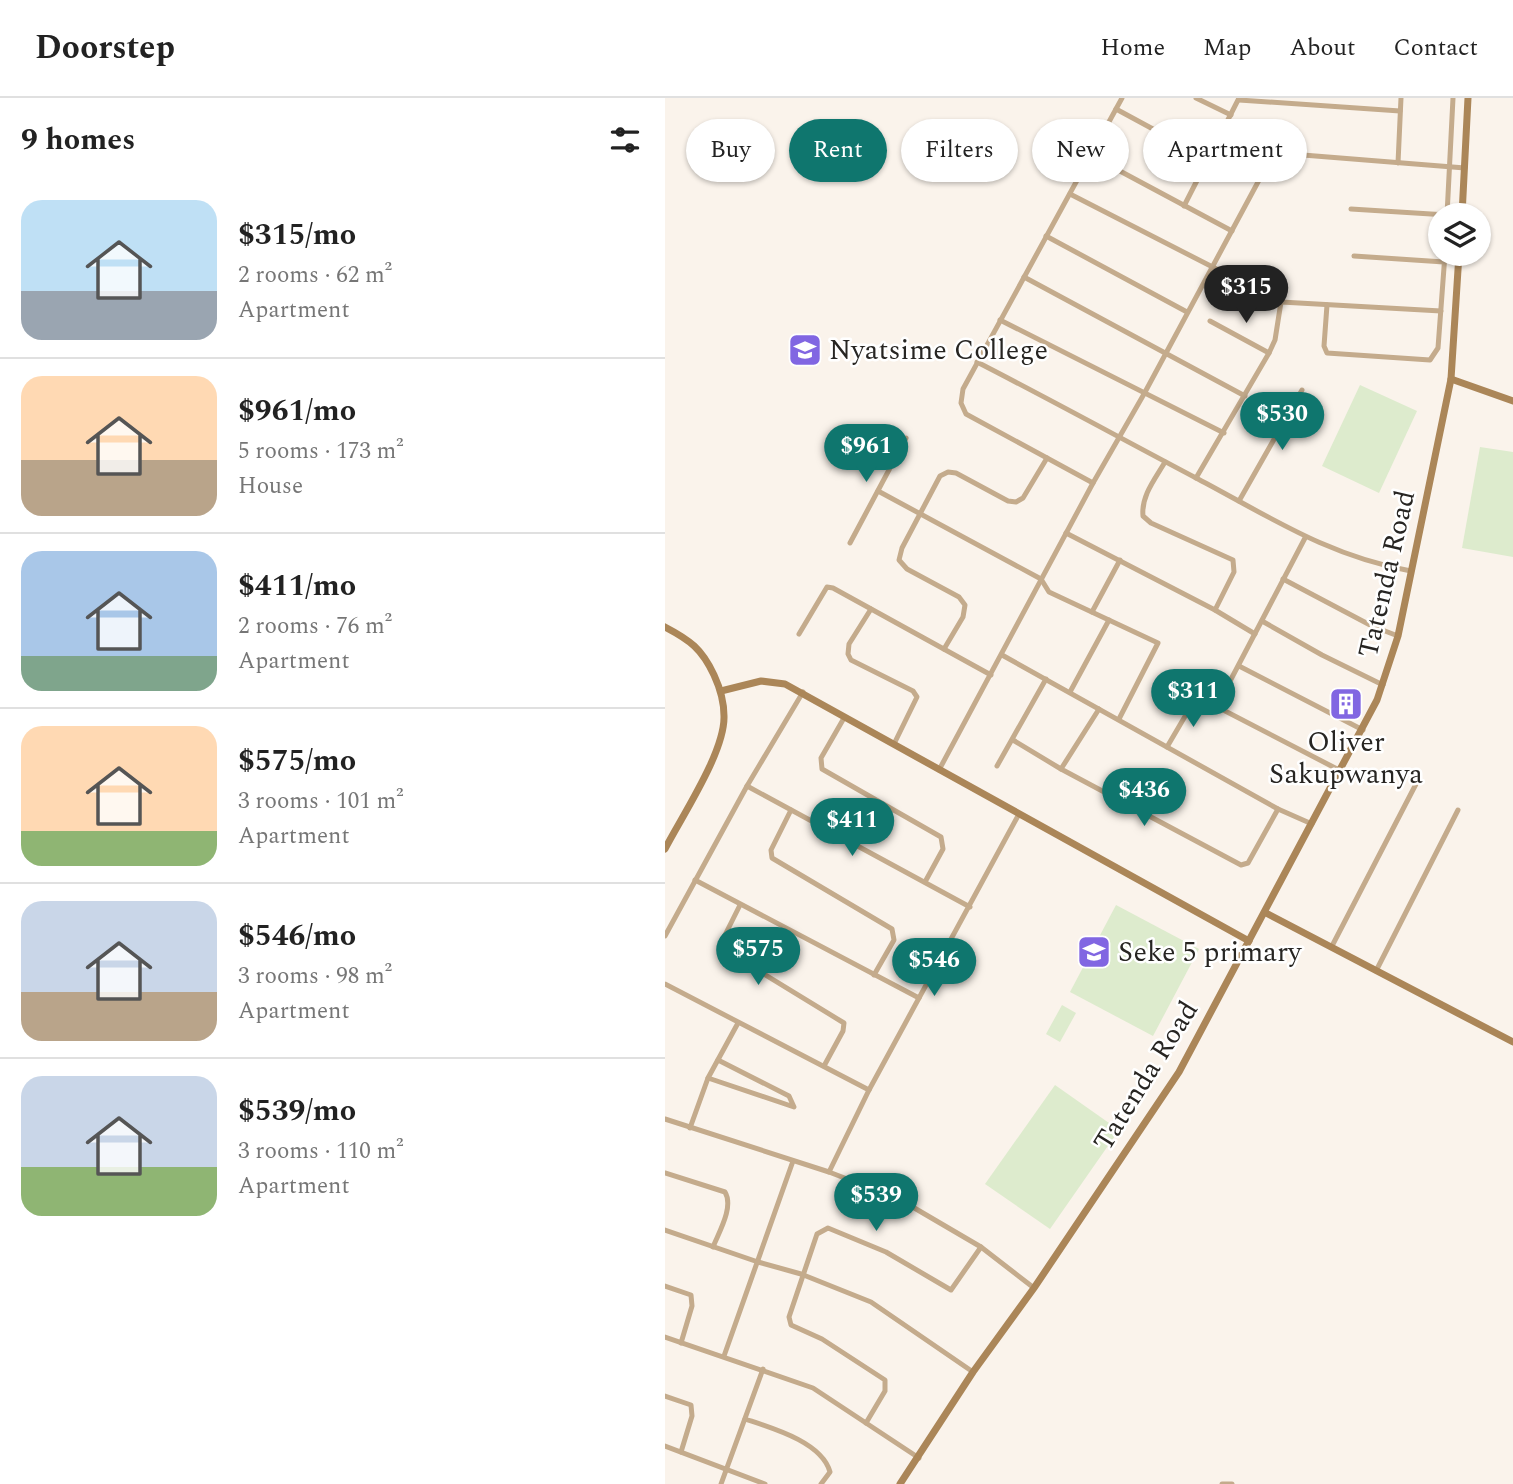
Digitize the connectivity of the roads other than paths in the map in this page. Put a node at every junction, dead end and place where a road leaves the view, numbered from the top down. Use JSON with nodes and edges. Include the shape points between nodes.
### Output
{"nodes":[{"id":1,"x":1122,"y":98,"type":"edge"},
{"id":2,"x":1196,"y":98,"type":"edge"},
{"id":3,"x":1401,"y":98,"type":"edge"},
{"id":4,"x":1453,"y":98,"type":"edge"},
{"id":5,"x":1468,"y":98,"type":"edge"},
{"id":6,"x":1239,"y":99,"type":"edge"},
{"id":7,"x":1117,"y":109,"type":"junction"},
{"id":8,"x":1401,"y":111,"type":"junction"},
{"id":9,"x":1231,"y":115,"type":"junction"},
{"id":10,"x":1111,"y":119,"type":"edge"},
{"id":11,"x":1143,"y":123,"type":"edge"},
{"id":12,"x":1398,"y":163,"type":"junction"},
{"id":13,"x":1449,"y":166,"type":"junction"},
{"id":14,"x":1465,"y":168,"type":"junction"},
{"id":15,"x":1129,"y":176,"type":"edge"},
{"id":16,"x":1076,"y":182,"type":"edge"},
{"id":17,"x":1070,"y":194,"type":"junction"},
{"id":18,"x":1447,"y":203,"type":"edge"},
{"id":19,"x":1463,"y":203,"type":"edge"},
{"id":20,"x":1184,"y":206,"type":"junction"},
{"id":21,"x":1351,"y":209,"type":"dead end"},
{"id":22,"x":1428,"y":214,"type":"edge"},
{"id":23,"x":1232,"y":231,"type":"junction"},
{"id":24,"x":1046,"y":236,"type":"junction"},
{"id":25,"x":1354,"y":256,"type":"dead end"},
{"id":26,"x":1428,"y":261,"type":"edge"},
{"id":27,"x":1444,"y":266,"type":"edge"},
{"id":28,"x":1458,"y":266,"type":"edge"},
{"id":29,"x":1212,"y":268,"type":"junction"},
{"id":30,"x":1024,"y":278,"type":"junction"},
{"id":31,"x":1281,"y":302,"type":"junction"},
{"id":32,"x":1327,"y":306,"type":"junction"},
{"id":33,"x":1441,"y":311,"type":"junction"},
{"id":34,"x":1187,"y":312,"type":"junction"},
{"id":35,"x":1000,"y":320,"type":"junction"},
{"id":36,"x":1210,"y":321,"type":"dead end"},
{"id":37,"x":1269,"y":353,"type":"junction"},
{"id":38,"x":1166,"y":354,"type":"junction"},
{"id":39,"x":977,"y":362,"type":"junction"},
{"id":40,"x":1451,"y":379,"type":"junction"},
{"id":41,"x":1302,"y":390,"type":"dead end"},
{"id":42,"x":1145,"y":394,"type":"junction"},
{"id":43,"x":1245,"y":396,"type":"junction"},
{"id":44,"x":1513,"y":401,"type":"edge"},
{"id":45,"x":1224,"y":433,"type":"junction"},
{"id":46,"x":1119,"y":435,"type":"junction"},
{"id":47,"x":906,"y":438,"type":"dead end"},
{"id":48,"x":1047,"y":458,"type":"junction"},
{"id":49,"x":1165,"y":462,"type":"junction"},
{"id":50,"x":1196,"y":478,"type":"junction"},
{"id":51,"x":1093,"y":482,"type":"junction"},
{"id":52,"x":878,"y":491,"type":"junction"},
{"id":53,"x":1239,"y":501,"type":"junction"},
{"id":54,"x":921,"y":515,"type":"junction"},
{"id":55,"x":1066,"y":533,"type":"junction"},
{"id":56,"x":1305,"y":538,"type":"junction"},
{"id":57,"x":850,"y":543,"type":"dead end"},
{"id":58,"x":1120,"y":560,"type":"junction"},
{"id":59,"x":1411,"y":571,"type":"junction"},
{"id":60,"x":1041,"y":579,"type":"junction"},
{"id":61,"x":1283,"y":579,"type":"junction"},
{"id":62,"x":871,"y":609,"type":"junction"},
{"id":63,"x":1215,"y":610,"type":"junction"},
{"id":64,"x":1091,"y":612,"type":"junction"},
{"id":65,"x":1109,"y":620,"type":"junction"},
{"id":66,"x":1262,"y":621,"type":"junction"},
{"id":67,"x":665,"y":627,"type":"edge"},
{"id":68,"x":799,"y":634,"type":"dead end"},
{"id":69,"x":1255,"y":634,"type":"junction"},
{"id":70,"x":1398,"y":636,"type":"junction"},
{"id":71,"x":944,"y":649,"type":"junction"},
{"id":72,"x":1002,"y":655,"type":"junction"},
{"id":73,"x":1239,"y":666,"type":"junction"},
{"id":74,"x":991,"y":675,"type":"junction"},
{"id":75,"x":1047,"y":679,"type":"junction"},
{"id":76,"x":1384,"y":685,"type":"junction"},
{"id":77,"x":721,"y":691,"type":"junction"},
{"id":78,"x":803,"y":692,"type":"junction"},
{"id":79,"x":1070,"y":692,"type":"junction"},
{"id":80,"x":1217,"y":706,"type":"junction"},
{"id":81,"x":1099,"y":709,"type":"junction"},
{"id":82,"x":845,"y":718,"type":"junction"},
{"id":83,"x":1119,"y":719,"type":"junction"},
{"id":84,"x":1363,"y":730,"type":"junction"},
{"id":85,"x":1013,"y":740,"type":"junction"},
{"id":86,"x":894,"y":744,"type":"junction"},
{"id":87,"x":1167,"y":747,"type":"junction"},
{"id":88,"x":997,"y":766,"type":"dead end"},
{"id":89,"x":1061,"y":769,"type":"junction"},
{"id":90,"x":939,"y":770,"type":"junction"},
{"id":91,"x":1342,"y":771,"type":"junction"},
{"id":92,"x":1416,"y":784,"type":"dead end"},
{"id":93,"x":747,"y":786,"type":"junction"},
{"id":94,"x":1277,"y":809,"type":"junction"},
{"id":95,"x":791,"y":810,"type":"junction"},
{"id":96,"x":1458,"y":810,"type":"dead end"},
{"id":97,"x":1019,"y":814,"type":"junction"},
{"id":98,"x":1313,"y":825,"type":"junction"},
{"id":99,"x":665,"y":849,"type":"edge"},
{"id":100,"x":695,"y":880,"type":"junction"},
{"id":101,"x":925,"y":883,"type":"junction"},
{"id":102,"x":740,"y":905,"type":"junction"},
{"id":103,"x":969,"y":906,"type":"junction"},
{"id":104,"x":1266,"y":913,"type":"junction"},
{"id":105,"x":665,"y":936,"type":"edge"},
{"id":106,"x":1249,"y":941,"type":"junction"},
{"id":107,"x":1332,"y":946,"type":"junction"},
{"id":108,"x":1376,"y":971,"type":"junction"},
{"id":109,"x":874,"y":975,"type":"junction"},
{"id":110,"x":665,"y":984,"type":"edge"},
{"id":111,"x":919,"y":998,"type":"junction"},
{"id":112,"x":738,"y":1023,"type":"junction"},
{"id":113,"x":1513,"y":1042,"type":"edge"},
{"id":114,"x":718,"y":1060,"type":"junction"},
{"id":115,"x":824,"y":1066,"type":"junction"},
{"id":116,"x":708,"y":1078,"type":"junction"},
{"id":117,"x":869,"y":1090,"type":"junction"},
{"id":118,"x":665,"y":1119,"type":"edge"},
{"id":119,"x":690,"y":1128,"type":"junction"},
{"id":120,"x":793,"y":1161,"type":"junction"},
{"id":121,"x":829,"y":1172,"type":"junction"},
{"id":122,"x":665,"y":1173,"type":"edge"},
{"id":123,"x":665,"y":1230,"type":"edge"},
{"id":124,"x":713,"y":1247,"type":"junction"},
{"id":125,"x":981,"y":1247,"type":"junction"},
{"id":126,"x":758,"y":1262,"type":"junction"},
{"id":127,"x":801,"y":1274,"type":"junction"},
{"id":128,"x":665,"y":1286,"type":"edge"},
{"id":129,"x":1034,"y":1288,"type":"junction"},
{"id":130,"x":665,"y":1337,"type":"edge"},
{"id":131,"x":681,"y":1343,"type":"junction"},
{"id":132,"x":724,"y":1356,"type":"junction"},
{"id":133,"x":763,"y":1369,"type":"junction"},
{"id":134,"x":973,"y":1372,"type":"junction"},
{"id":135,"x":665,"y":1396,"type":"edge"},
{"id":136,"x":745,"y":1419,"type":"junction"},
{"id":137,"x":866,"y":1423,"type":"junction"},
{"id":138,"x":665,"y":1446,"type":"edge"},
{"id":139,"x":681,"y":1452,"type":"junction"},
{"id":140,"x":919,"y":1458,"type":"junction"},
{"id":141,"x":726,"y":1469,"type":"junction"},
{"id":142,"x":721,"y":1484,"type":"edge"},
{"id":143,"x":765,"y":1484,"type":"edge"},
{"id":144,"x":821,"y":1484,"type":"edge"},
{"id":145,"x":900,"y":1484,"type":"edge"},
{"id":146,"x":1222,"y":1484,"type":"edge"},
{"id":147,"x":1232,"y":1484,"type":"edge"}],
"edges":[{"from":1,"to":7,"type":"street"},
{"from":2,"to":9,"type":"street"},
{"from":3,"to":8,"type":"street"},
{"from":4,"to":13,"type":"street"},
{"from":5,"to":14,"type":"street"},
{"from":6,"to":8,"type":"street"},
{"from":6,"to":9,"type":"street"},
{"from":7,"to":10,"type":"street"},
{"from":7,"to":11,"type":"street"},
{"from":8,"to":12,"type":"street"},
{"from":9,"to":20,"type":"street"},
{"from":12,"to":13,"type":"street"},
{"from":12,"to":23,"type":"street","via":[[1303,155],[1273,161]]},
{"from":13,"to":14,"type":"street"},
{"from":13,"to":18,"type":"street"},
{"from":14,"to":19,"type":"street"},
{"from":15,"to":20,"type":"street"},
{"from":16,"to":17,"type":"street"},
{"from":17,"to":24,"type":"street"},
{"from":17,"to":29,"type":"street"},
{"from":20,"to":23,"type":"street"},
{"from":21,"to":22,"type":"street"},
{"from":23,"to":29,"type":"street"},
{"from":24,"to":30,"type":"street"},
{"from":24,"to":34,"type":"street"},
{"from":25,"to":26,"type":"street"},
{"from":27,"to":33,"type":"street"},
{"from":28,"to":40,"type":"street","name":"Tatenda Road"},
{"from":29,"to":31,"type":"street"},
{"from":29,"to":34,"type":"street"},
{"from":30,"to":35,"type":"street"},
{"from":30,"to":38,"type":"street"},
{"from":31,"to":32,"type":"street"},
{"from":31,"to":37,"type":"street"},
{"from":32,"to":33,"type":"street"},
{"from":32,"to":33,"type":"street","via":[[1327,353],[1430,360],[1438,348]]},
{"from":34,"to":38,"type":"street"},
{"from":35,"to":39,"type":"street"},
{"from":35,"to":42,"type":"street"},
{"from":36,"to":37,"type":"street"},
{"from":37,"to":43,"type":"street"},
{"from":38,"to":42,"type":"street"},
{"from":38,"to":43,"type":"street"},
{"from":39,"to":46,"type":"street"},
{"from":39,"to":48,"type":"street","via":[[963,389],[961,403],[966,414]]},
{"from":40,"to":44,"type":"street"},
{"from":40,"to":59,"type":"street","name":"Tatenda Road"},
{"from":41,"to":53,"type":"street"},
{"from":42,"to":45,"type":"street"},
{"from":42,"to":46,"type":"street"},
{"from":43,"to":45,"type":"street"},
{"from":45,"to":50,"type":"street"},
{"from":46,"to":49,"type":"street"},
{"from":46,"to":51,"type":"street"},
{"from":47,"to":52,"type":"street"},
{"from":48,"to":51,"type":"street"},
{"from":48,"to":54,"type":"street","via":[[1016,502],[948,472],[940,476]]},
{"from":49,"to":50,"type":"street"},
{"from":49,"to":63,"type":"street","via":[[1147,492],[1143,516],[1233,560],[1234,572]]},
{"from":50,"to":53,"type":"street"},
{"from":51,"to":55,"type":"street"},
{"from":52,"to":54,"type":"street"},
{"from":52,"to":57,"type":"street"},
{"from":53,"to":56,"type":"street"},
{"from":54,"to":60,"type":"street"},
{"from":54,"to":71,"type":"street","via":[[899,560],[965,605]]},
{"from":55,"to":58,"type":"street"},
{"from":55,"to":60,"type":"street"},
{"from":56,"to":59,"type":"street","via":[[1369,563]]},
{"from":56,"to":61,"type":"street"},
{"from":58,"to":63,"type":"street"},
{"from":58,"to":64,"type":"street"},
{"from":59,"to":70,"type":"street","name":"Tatenda Road"},
{"from":60,"to":64,"type":"street","via":[[1049,592]]},
{"from":60,"to":72,"type":"street"},
{"from":61,"to":66,"type":"street"},
{"from":61,"to":70,"type":"street"},
{"from":62,"to":68,"type":"street","via":[[827,587]]},
{"from":62,"to":71,"type":"street"},
{"from":62,"to":86,"type":"street","via":[[849,644],[848,654],[917,697]]},
{"from":63,"to":69,"type":"street"},
{"from":64,"to":65,"type":"street"},
{"from":65,"to":79,"type":"street"},
{"from":65,"to":83,"type":"street","via":[[1157,643]]},
{"from":66,"to":69,"type":"street"},
{"from":66,"to":76,"type":"street"},
{"from":67,"to":77,"type":"street","via":[[704,654]]},
{"from":69,"to":73,"type":"street"},
{"from":70,"to":76,"type":"street","name":"Tatenda Road"},
{"from":71,"to":74,"type":"street"},
{"from":72,"to":74,"type":"street"},
{"from":72,"to":75,"type":"street"},
{"from":73,"to":80,"type":"street"},
{"from":73,"to":84,"type":"street"},
{"from":74,"to":90,"type":"street"},
{"from":75,"to":79,"type":"street"},
{"from":75,"to":85,"type":"street"},
{"from":76,"to":84,"type":"street","name":"Tatenda Road"},
{"from":77,"to":78,"type":"street","via":[[774,681]]},
{"from":77,"to":99,"type":"street","via":[[725,717],[717,751]]},
{"from":78,"to":82,"type":"street"},
{"from":78,"to":93,"type":"street"},
{"from":79,"to":81,"type":"street"},
{"from":80,"to":87,"type":"street","via":[[1196,700]]},
{"from":80,"to":91,"type":"street"},
{"from":81,"to":83,"type":"street"},
{"from":81,"to":89,"type":"street"},
{"from":82,"to":86,"type":"street"},
{"from":82,"to":101,"type":"street","via":[[821,758],[822,769],[941,837],[943,849]]},
{"from":83,"to":87,"type":"street"},
{"from":84,"to":91,"type":"street","name":"Tatenda Road"},
{"from":85,"to":88,"type":"street"},
{"from":85,"to":89,"type":"street"},
{"from":86,"to":90,"type":"street"},
{"from":87,"to":94,"type":"street"},
{"from":89,"to":94,"type":"street","via":[[1241,865],[1248,863]]},
{"from":90,"to":97,"type":"street"},
{"from":91,"to":98,"type":"street","name":"Tatenda Road"},
{"from":92,"to":107,"type":"street"},
{"from":93,"to":95,"type":"street"},
{"from":93,"to":100,"type":"street"},
{"from":94,"to":98,"type":"street"},
{"from":95,"to":101,"type":"street"},
{"from":95,"to":109,"type":"street","via":[[771,850],[772,859],[892,929],[894,940]]},
{"from":96,"to":108,"type":"street"},
{"from":97,"to":103,"type":"street"},
{"from":97,"to":106,"type":"street"},
{"from":98,"to":104,"type":"street","name":"Tatenda Road"},
{"from":100,"to":102,"type":"street"},
{"from":100,"to":105,"type":"street"},
{"from":101,"to":103,"type":"street"},
{"from":102,"to":109,"type":"street"},
{"from":102,"to":115,"type":"street","via":[[723,939],[723,949],[844,1024]]},
{"from":103,"to":111,"type":"street"},
{"from":104,"to":106,"type":"street","name":"Tatenda Road"},
{"from":104,"to":107,"type":"street"},
{"from":106,"to":129,"type":"street","name":"Tatenda Road","via":[[1179,1072]]},
{"from":107,"to":108,"type":"street"},
{"from":108,"to":113,"type":"street"},
{"from":109,"to":111,"type":"street"},
{"from":110,"to":112,"type":"street"},
{"from":111,"to":117,"type":"street"},
{"from":112,"to":114,"type":"street"},
{"from":112,"to":115,"type":"street"},
{"from":114,"to":116,"type":"street"},
{"from":114,"to":116,"type":"street","via":[[789,1096],[794,1107]]},
{"from":115,"to":117,"type":"street"},
{"from":116,"to":119,"type":"street"},
{"from":117,"to":121,"type":"street"},
{"from":118,"to":119,"type":"street"},
{"from":119,"to":120,"type":"street"},
{"from":120,"to":121,"type":"street"},
{"from":120,"to":126,"type":"street"},
{"from":121,"to":125,"type":"street","via":[[899,1199]]},
{"from":122,"to":124,"type":"street","via":[[728,1196]]},
{"from":123,"to":124,"type":"street"},
{"from":124,"to":126,"type":"street"},
{"from":125,"to":127,"type":"street","via":[[951,1290],[886,1252],[828,1227],[817,1234]]},
{"from":125,"to":129,"type":"street"},
{"from":126,"to":127,"type":"street"},
{"from":126,"to":132,"type":"street"},
{"from":127,"to":134,"type":"street","via":[[871,1302]]},
{"from":127,"to":137,"type":"street","via":[[789,1317],[791,1325],[822,1339],[885,1380],[885,1391]]},
{"from":128,"to":131,"type":"street","via":[[691,1295]]},
{"from":129,"to":134,"type":"street","name":"Tatenda Road"},
{"from":130,"to":131,"type":"street"},
{"from":131,"to":132,"type":"street"},
{"from":132,"to":133,"type":"street"},
{"from":133,"to":136,"type":"street"},
{"from":133,"to":137,"type":"street","via":[[813,1388]]},
{"from":134,"to":140,"type":"street","name":"Tatenda Road"},
{"from":135,"to":139,"type":"street","via":[[691,1405]]},
{"from":136,"to":141,"type":"street"},
{"from":136,"to":144,"type":"street","via":[[789,1434],[828,1462],[830,1472]]},
{"from":137,"to":140,"type":"street"},
{"from":138,"to":139,"type":"street"},
{"from":139,"to":141,"type":"street"},
{"from":140,"to":145,"type":"street","name":"Tatenda Road"},
{"from":141,"to":142,"type":"street"},
{"from":141,"to":143,"type":"street"},
{"from":146,"to":147,"type":"street"}]}
